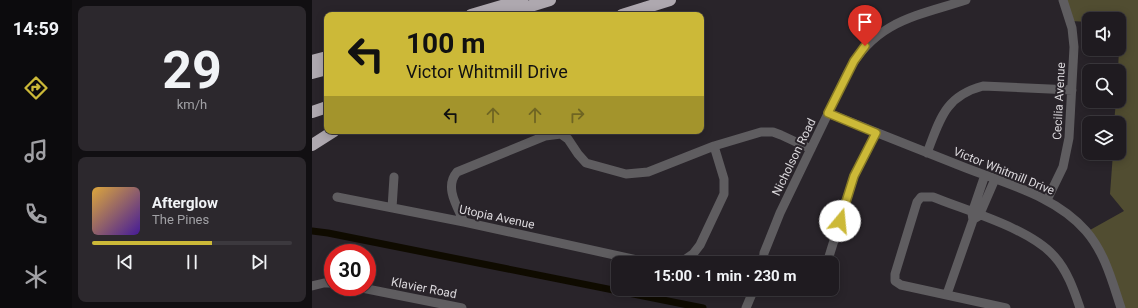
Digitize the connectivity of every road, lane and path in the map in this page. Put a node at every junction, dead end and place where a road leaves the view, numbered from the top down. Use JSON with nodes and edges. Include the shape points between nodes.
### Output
{"nodes":[{"id":1,"x":522,"y":0,"type":"edge"},
{"id":2,"x":550,"y":0,"type":"edge"},
{"id":3,"x":670,"y":0,"type":"edge"},
{"id":4,"x":966,"y":0,"type":"edge"},
{"id":5,"x":1063,"y":0,"type":"edge"},
{"id":6,"x":481,"y":12,"type":"edge"},
{"id":7,"x":511,"y":12,"type":"edge"},
{"id":8,"x":632,"y":12,"type":"edge"},
{"id":9,"x":324,"y":58,"type":"edge"},
{"id":10,"x":312,"y":61,"type":"edge"},
{"id":11,"x":324,"y":70,"type":"edge"},
{"id":12,"x":312,"y":73,"type":"edge"},
{"id":13,"x":1072,"y":90,"type":"junction"},
{"id":14,"x":324,"y":108,"type":"edge"},
{"id":15,"x":312,"y":112,"type":"edge"},
{"id":16,"x":828,"y":113,"type":"junction"},
{"id":17,"x":876,"y":133,"type":"junction"},
{"id":18,"x":329,"y":134,"type":"edge"},
{"id":19,"x":312,"y":145,"type":"edge"},
{"id":20,"x":714,"y":146,"type":"junction"},
{"id":21,"x":811,"y":149,"type":"junction"},
{"id":22,"x":927,"y":153,"type":"junction"},
{"id":23,"x":984,"y":175,"type":"junction"},
{"id":24,"x":394,"y":177,"type":"dead end"},
{"id":25,"x":995,"y":179,"type":"junction"},
{"id":26,"x":337,"y":198,"type":"dead end"},
{"id":27,"x":1047,"y":200,"type":"junction"},
{"id":28,"x":392,"y":208,"type":"junction"},
{"id":29,"x":975,"y":216,"type":"junction"},
{"id":30,"x":464,"y":222,"type":"junction"},
{"id":31,"x":764,"y":253,"type":"junction"},
{"id":32,"x":619,"y":256,"type":"edge"},
{"id":33,"x":689,"y":256,"type":"edge"},
{"id":34,"x":762,"y":256,"type":"edge"},
{"id":35,"x":763,"y":256,"type":"edge"},
{"id":36,"x":829,"y":256,"type":"edge"},
{"id":37,"x":324,"y":284,"type":"edge"},
{"id":38,"x":312,"y":286,"type":"edge"},
{"id":39,"x":376,"y":291,"type":"edge"},
{"id":40,"x":947,"y":294,"type":"junction"},
{"id":41,"x":747,"y":296,"type":"edge"},
{"id":42,"x":751,"y":296,"type":"edge"},
{"id":43,"x":462,"y":308,"type":"edge"},
{"id":44,"x":746,"y":308,"type":"edge"},
{"id":45,"x":1006,"y":308,"type":"edge"},
{"id":46,"x":1080,"y":308,"type":"edge"},
{"id":47,"x":1121,"y":308,"type":"edge"}],
"edges":[{"from":1,"to":6,"type":"highway"},
{"from":2,"to":7,"type":"highway"},
{"from":3,"to":8,"type":"highway"},
{"from":4,"to":16,"type":"street","name":"Nicholson Road","via":[[899,22],[877,34],[854,61]]},
{"from":5,"to":13,"type":"street","name":"Cecilia Avenue","via":[[1073,34]]},
{"from":9,"to":10,"type":"highway"},
{"from":11,"to":12,"type":"highway"},
{"from":13,"to":22,"type":"street","via":[[983,86],[971,89],[949,105],[938,123]]},
{"from":13,"to":27,"type":"street","name":"Cecilia Avenue","via":[[1067,155]]},
{"from":14,"to":15,"type":"highway"},
{"from":16,"to":17,"type":"street","name":"Victor Whitmill Drive"},
{"from":16,"to":21,"type":"street","name":"Nicholson Road"},
{"from":17,"to":22,"type":"street","name":"Victor Whitmill Drive"},
{"from":17,"to":36,"type":"street","via":[[853,180]]},
{"from":18,"to":19,"type":"highway"},
{"from":20,"to":21,"type":"street","via":[[766,131]]},
{"from":20,"to":30,"type":"street","via":[[648,172],[626,174],[586,163],[568,139],[560,134],[545,136],[457,172],[452,177],[450,186]]},
{"from":20,"to":33,"type":"street","via":[[724,179],[724,194],[700,245]]},
{"from":21,"to":31,"type":"street","name":"Nicholson Road"},
{"from":22,"to":23,"type":"street","name":"Victor Whitmill Drive"},
{"from":23,"to":25,"type":"street","name":"Victor Whitmill Drive"},
{"from":23,"to":29,"type":"street"},
{"from":24,"to":28,"type":"street"},
{"from":25,"to":27,"type":"street","name":"Victor Whitmill Drive"},
{"from":25,"to":29,"type":"street"},
{"from":26,"to":28,"type":"street","name":"Utopia Avenue"},
{"from":27,"to":47,"type":"street","name":"Victor Whitmill Drive","via":[[1071,216],[1097,246],[1107,266]]},
{"from":28,"to":30,"type":"street","name":"Utopia Avenue"},
{"from":29,"to":40,"type":"street"},
{"from":29,"to":40,"type":"street","via":[[933,197],[922,197],[917,202],[894,274],[895,281],[901,285]]},
{"from":29,"to":46,"type":"street","via":[[1019,231],[1050,252],[1069,280]]},
{"from":30,"to":32,"type":"street","name":"Utopia Avenue"},
{"from":31,"to":34,"type":"street","name":"Nicholson Road"},
{"from":31,"to":35,"type":"street","name":"Nicholson Road"},
{"from":37,"to":38,"type":"street"},
{"from":39,"to":43,"type":"street","name":"Klavier Road"},
{"from":40,"to":45,"type":"street"},
{"from":41,"to":44,"type":"street"},
{"from":42,"to":44,"type":"street"}]}
